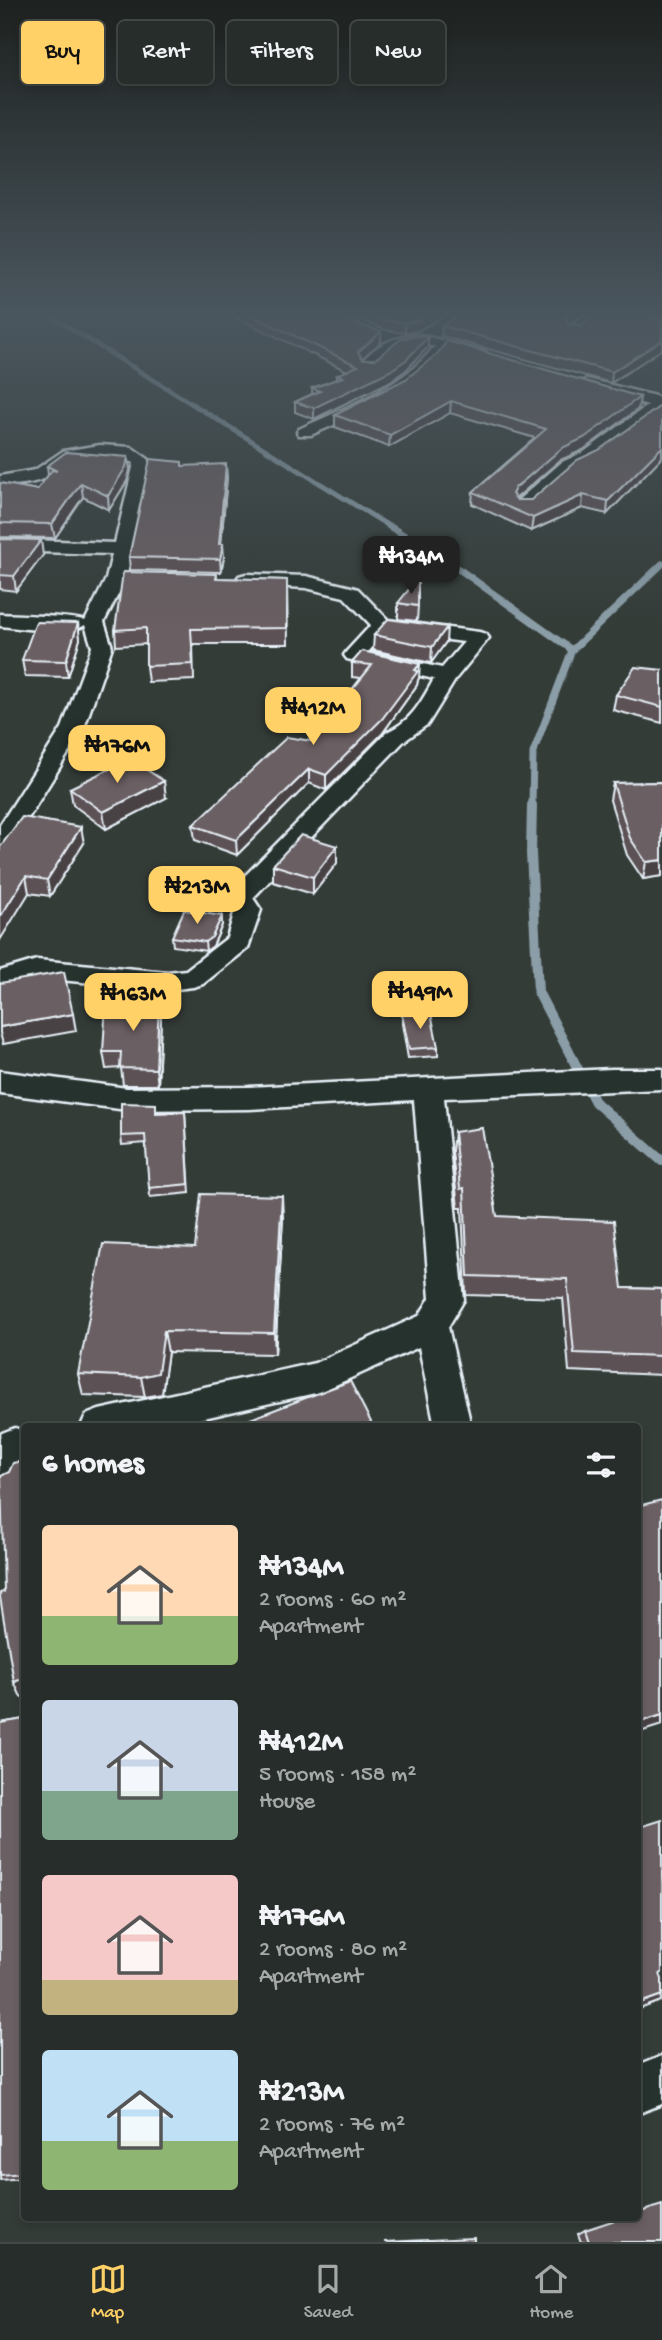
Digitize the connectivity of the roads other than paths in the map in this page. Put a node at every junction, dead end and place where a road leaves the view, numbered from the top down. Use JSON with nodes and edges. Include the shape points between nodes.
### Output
{"nodes":[{"id":1,"x":335,"y":417,"type":"edge"},
{"id":2,"x":645,"y":417,"type":"edge"},
{"id":3,"x":305,"y":432,"type":"dead end"},
{"id":4,"x":0,"y":481,"type":"edge"},
{"id":5,"x":522,"y":506,"type":"edge"},
{"id":6,"x":0,"y":545,"type":"edge"},
{"id":7,"x":125,"y":549,"type":"junction"},
{"id":8,"x":116,"y":579,"type":"junction"},
{"id":9,"x":143,"y":579,"type":"edge"},
{"id":10,"x":223,"y":579,"type":"edge"},
{"id":11,"x":0,"y":620,"type":"edge"},
{"id":12,"x":94,"y":622,"type":"junction"},
{"id":13,"x":382,"y":625,"type":"junction"},
{"id":14,"x":447,"y":676,"type":"junction"},
{"id":15,"x":0,"y":844,"type":"edge"},
{"id":16,"x":0,"y":980,"type":"edge"},
{"id":17,"x":662,"y":1079,"type":"edge"},
{"id":18,"x":0,"y":1082,"type":"edge"},
{"id":19,"x":428,"y":1087,"type":"junction"},
{"id":20,"x":431,"y":1326,"type":"junction"},
{"id":21,"x":113,"y":1423,"type":"edge"},
{"id":22,"x":452,"y":1423,"type":"edge"},
{"id":23,"x":13,"y":1444,"type":"edge"},
{"id":24,"x":0,"y":1477,"type":"edge"},
{"id":25,"x":662,"y":2080,"type":"edge"},
{"id":26,"x":641,"y":2088,"type":"edge"}],
"edges":[{"from":1,"to":3,"type":"street"},
{"from":2,"to":5,"type":"street","via":[[568,466]]},
{"from":4,"to":7,"type":"street","via":[[41,474],[69,455],[125,450],[143,461]]},
{"from":6,"to":7,"type":"street"},
{"from":7,"to":8,"type":"street"},
{"from":8,"to":9,"type":"street"},
{"from":8,"to":12,"type":"street"},
{"from":10,"to":13,"type":"street","via":[[306,582],[351,593]]},
{"from":11,"to":12,"type":"street"},
{"from":12,"to":15,"type":"street","via":[[102,648],[73,728]]},
{"from":13,"to":14,"type":"street","via":[[354,655]]},
{"from":13,"to":14,"type":"street","via":[[479,638]]},
{"from":14,"to":16,"type":"street","via":[[410,732],[395,737],[239,897],[248,910],[239,942],[193,978],[168,981],[37,969]]},
{"from":17,"to":19,"type":"street"},
{"from":18,"to":19,"type":"street","via":[[127,1099],[249,1098]]},
{"from":19,"to":20,"type":"street","via":[[447,1300]]},
{"from":20,"to":21,"type":"street","via":[[320,1377]]},
{"from":20,"to":22,"type":"street"},
{"from":23,"to":24,"type":"street"},
{"from":25,"to":26,"type":"street"}]}
